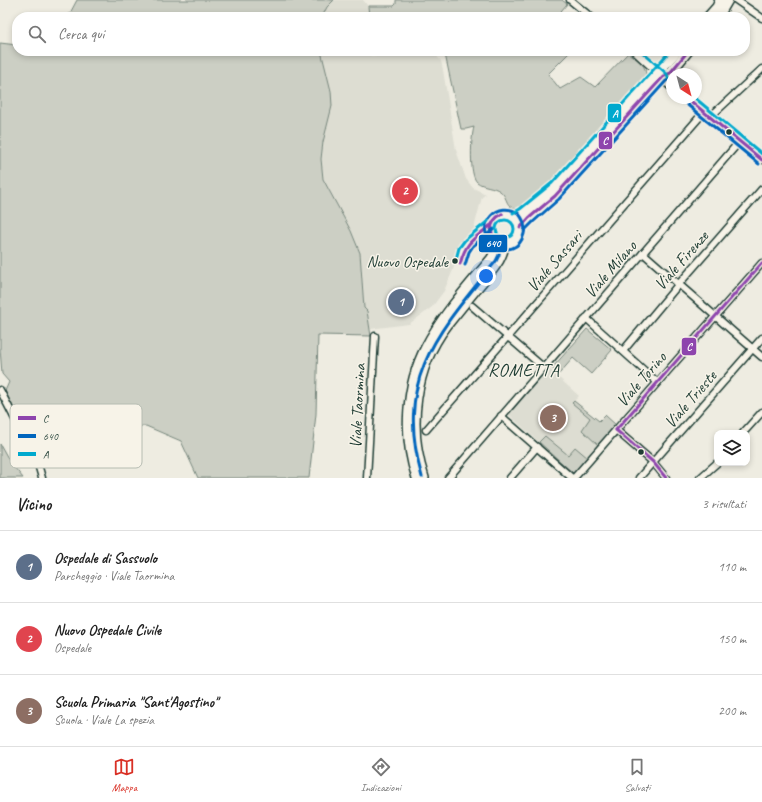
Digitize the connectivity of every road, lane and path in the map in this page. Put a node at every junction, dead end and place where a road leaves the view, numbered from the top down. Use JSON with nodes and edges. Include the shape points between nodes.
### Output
{"nodes":[{"id":1,"x":570,"y":0,"type":"edge"},
{"id":2,"x":720,"y":0,"type":"edge"},
{"id":3,"x":728,"y":0,"type":"edge"},
{"id":4,"x":736,"y":0,"type":"edge"},
{"id":5,"x":585,"y":12,"type":"edge"},
{"id":6,"x":712,"y":12,"type":"edge"},
{"id":7,"x":721,"y":12,"type":"edge"},
{"id":8,"x":762,"y":18,"type":"edge"},
{"id":9,"x":639,"y":56,"type":"edge"},
{"id":10,"x":673,"y":56,"type":"edge"},
{"id":11,"x":684,"y":56,"type":"edge"},
{"id":12,"x":762,"y":69,"type":"edge"},
{"id":13,"x":661,"y":77,"type":"junction"},
{"id":14,"x":666,"y":78,"type":"edge"},
{"id":15,"x":666,"y":82,"type":"edge"},
{"id":16,"x":694,"y":104,"type":"edge"},
{"id":17,"x":704,"y":112,"type":"junction"},
{"id":18,"x":710,"y":117,"type":"junction"},
{"id":19,"x":740,"y":142,"type":"junction"},
{"id":20,"x":762,"y":160,"type":"edge"},
{"id":21,"x":762,"y":189,"type":"edge"},
{"id":22,"x":515,"y":217,"type":"junction"},
{"id":23,"x":520,"y":228,"type":"junction"},
{"id":24,"x":495,"y":239,"type":"junction"},
{"id":25,"x":505,"y":244,"type":"junction"},
{"id":26,"x":643,"y":253,"type":"junction"},
{"id":27,"x":762,"y":263,"type":"edge"},
{"id":28,"x":678,"y":284,"type":"junction"},
{"id":29,"x":472,"y":306,"type":"dead end"},
{"id":30,"x":715,"y":316,"type":"junction"},
{"id":31,"x":586,"y":318,"type":"junction"},
{"id":32,"x":375,"y":336,"type":"dead end"},
{"id":33,"x":507,"y":336,"type":"junction"},
{"id":34,"x":762,"y":338,"type":"edge"},
{"id":35,"x":752,"y":349,"type":"junction"},
{"id":36,"x":623,"y":351,"type":"junction"},
{"id":37,"x":762,"y":357,"type":"edge"},
{"id":38,"x":543,"y":367,"type":"junction"},
{"id":39,"x":657,"y":382,"type":"junction"},
{"id":40,"x":0,"y":390,"type":"edge"},
{"id":41,"x":10,"y":409,"type":"edge"},
{"id":42,"x":762,"y":412,"type":"edge"},
{"id":43,"x":501,"y":416,"type":"junction"},
{"id":44,"x":426,"y":430,"type":"dead end"},
{"id":45,"x":616,"y":430,"type":"junction"},
{"id":46,"x":746,"y":430,"type":"edge"},
{"id":47,"x":537,"y":447,"type":"junction"},
{"id":48,"x":653,"y":462,"type":"junction"},
{"id":49,"x":714,"y":466,"type":"edge"},
{"id":50,"x":39,"y":468,"type":"edge"},
{"id":51,"x":42,"y":478,"type":"edge"},
{"id":52,"x":367,"y":478,"type":"edge"},
{"id":53,"x":417,"y":478,"type":"edge"},
{"id":54,"x":424,"y":478,"type":"edge"},
{"id":55,"x":448,"y":478,"type":"edge"},
{"id":56,"x":510,"y":478,"type":"edge"},
{"id":57,"x":573,"y":478,"type":"edge"},
{"id":58,"x":639,"y":478,"type":"edge"},
{"id":59,"x":666,"y":478,"type":"edge"},
{"id":60,"x":700,"y":478,"type":"edge"}],
"edges":[{"from":1,"to":5,"type":"street"},
{"from":2,"to":6,"type":"main road"},
{"from":3,"to":7,"type":"main road"},
{"from":4,"to":8,"type":"street"},
{"from":9,"to":13,"type":"street"},
{"from":10,"to":13,"type":"main road","via":[[663,67]]},
{"from":11,"to":13,"type":"main road","via":[[670,73]]},
{"from":12,"to":18,"type":"street"},
{"from":13,"to":14,"type":"street"},
{"from":13,"to":15,"type":"street"},
{"from":13,"to":22,"type":"main road","via":[[555,187],[524,213]]},
{"from":13,"to":23,"type":"main road","via":[[559,192]]},
{"from":16,"to":17,"type":"street"},
{"from":17,"to":18,"type":"street"},
{"from":17,"to":33,"type":"street","name":"Viale Sassari"},
{"from":18,"to":19,"type":"street"},
{"from":19,"to":20,"type":"street"},
{"from":19,"to":26,"type":"street","name":"Viale Milano"},
{"from":21,"to":28,"type":"street","name":"Viale Firenze"},
{"from":22,"to":23,"type":"main road"},
{"from":22,"to":24,"type":"main road","via":[[505,214],[494,219],[490,229]]},
{"from":23,"to":25,"type":"main road","via":[[516,239]]},
{"from":24,"to":25,"type":"main road"},
{"from":24,"to":53,"type":"main road","via":[[492,258],[441,322],[426,347],[417,370],[409,403],[408,434]]},
{"from":25,"to":54,"type":"main road","via":[[498,263],[446,326],[432,349],[423,372],[416,402],[415,433]]},
{"from":26,"to":28,"type":"street"},
{"from":26,"to":31,"type":"street","name":"Viale Milano"},
{"from":27,"to":30,"type":"street","name":"Viale Torino"},
{"from":28,"to":30,"type":"street"},
{"from":28,"to":36,"type":"street","name":"Viale Firenze"},
{"from":29,"to":33,"type":"street"},
{"from":30,"to":35,"type":"street"},
{"from":30,"to":39,"type":"street","name":"Viale Torino"},
{"from":31,"to":36,"type":"street"},
{"from":31,"to":38,"type":"street","name":"Viale Milano"},
{"from":32,"to":52,"type":"street","name":"Viale Taormina"},
{"from":33,"to":38,"type":"street"},
{"from":33,"to":44,"type":"street","name":"Viale Sassari"},
{"from":34,"to":35,"type":"street","name":"Viale Trieste"},
{"from":35,"to":37,"type":"street"},
{"from":35,"to":48,"type":"street","name":"Viale Trieste"},
{"from":36,"to":39,"type":"street"},
{"from":38,"to":43,"type":"street","name":"Viale Milano"},
{"from":39,"to":45,"type":"street","name":"Viale Torino"},
{"from":40,"to":41,"type":"street"},
{"from":42,"to":46,"type":"street"},
{"from":43,"to":47,"type":"street"},
{"from":43,"to":55,"type":"street","name":"Viale Milano"},
{"from":45,"to":48,"type":"street"},
{"from":45,"to":57,"type":"street","name":"Viale Torino"},
{"from":47,"to":56,"type":"street"},
{"from":47,"to":57,"type":"street"},
{"from":48,"to":58,"type":"street","name":"Viale Trieste"},
{"from":48,"to":59,"type":"street"},
{"from":49,"to":60,"type":"street"},
{"from":50,"to":51,"type":"street"}]}
